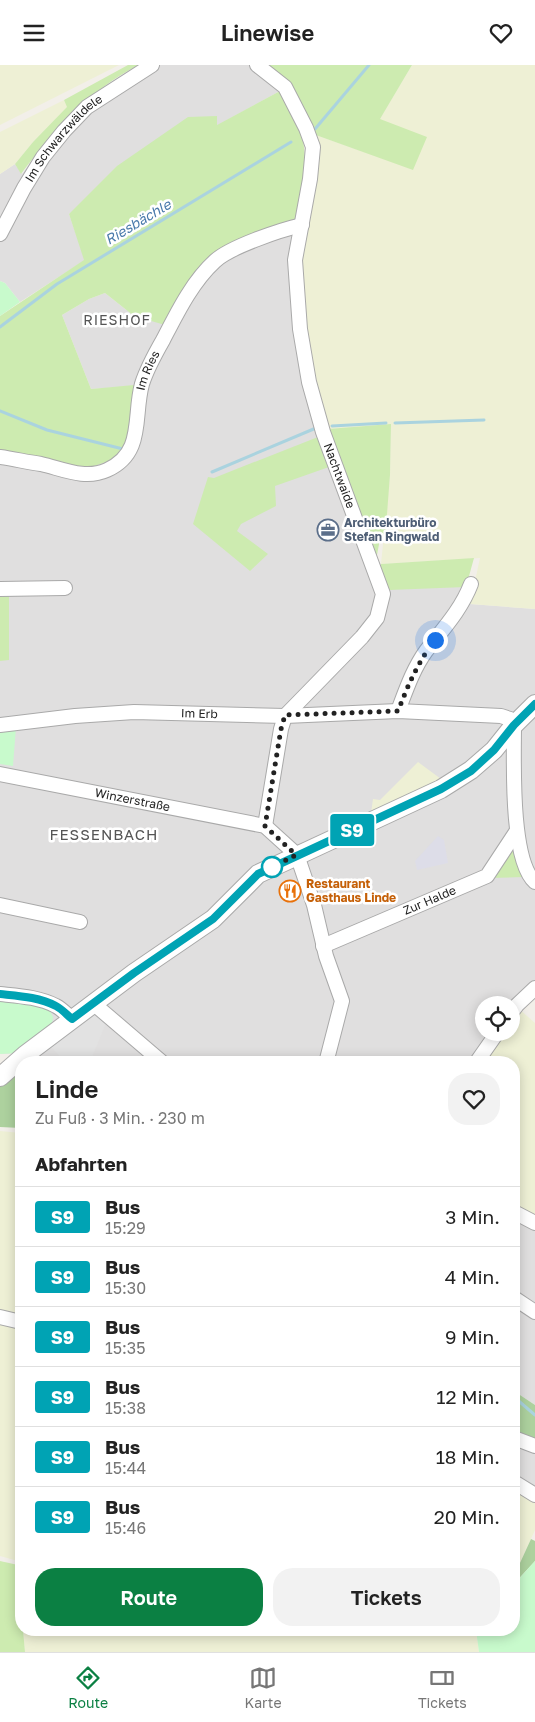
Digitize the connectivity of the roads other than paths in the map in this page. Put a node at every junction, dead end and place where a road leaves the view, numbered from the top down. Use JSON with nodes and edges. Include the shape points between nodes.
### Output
{"nodes":[{"id":1,"x":152,"y":65,"type":"edge"},
{"id":2,"x":257,"y":65,"type":"edge"},
{"id":3,"x":302,"y":225,"type":"junction"},
{"id":4,"x":0,"y":234,"type":"edge"},
{"id":5,"x":0,"y":457,"type":"edge"},
{"id":6,"x":472,"y":584,"type":"dead end"},
{"id":7,"x":65,"y":588,"type":"dead end"},
{"id":8,"x":0,"y":589,"type":"edge"},
{"id":9,"x":535,"y":704,"type":"edge"},
{"id":10,"x":398,"y":711,"type":"junction"},
{"id":11,"x":285,"y":715,"type":"junction"},
{"id":12,"x":0,"y":725,"type":"edge"},
{"id":13,"x":514,"y":725,"type":"junction"},
{"id":14,"x":0,"y":774,"type":"edge"},
{"id":15,"x":265,"y":826,"type":"junction"},
{"id":16,"x":516,"y":832,"type":"junction"},
{"id":17,"x":296,"y":855,"type":"junction"},
{"id":18,"x":535,"y":882,"type":"edge"},
{"id":19,"x":0,"y":905,"type":"edge"},
{"id":20,"x":80,"y":922,"type":"dead end"},
{"id":21,"x":324,"y":946,"type":"junction"},
{"id":22,"x":535,"y":988,"type":"edge"},
{"id":23,"x":0,"y":994,"type":"edge"},
{"id":24,"x":520,"y":1002,"type":"edge"},
{"id":25,"x":94,"y":1003,"type":"junction"},
{"id":26,"x":72,"y":1019,"type":"junction"},
{"id":27,"x":491,"y":1041,"type":"edge"},
{"id":28,"x":24,"y":1056,"type":"edge"},
{"id":29,"x":155,"y":1056,"type":"edge"},
{"id":30,"x":328,"y":1056,"type":"edge"},
{"id":31,"x":481,"y":1056,"type":"edge"},
{"id":32,"x":15,"y":1064,"type":"edge"},
{"id":33,"x":0,"y":1077,"type":"edge"},
{"id":34,"x":520,"y":1215,"type":"edge"},
{"id":35,"x":535,"y":1223,"type":"edge"},
{"id":36,"x":520,"y":1302,"type":"edge"},
{"id":37,"x":535,"y":1312,"type":"edge"},
{"id":38,"x":0,"y":1317,"type":"edge"},
{"id":39,"x":15,"y":1321,"type":"edge"},
{"id":40,"x":520,"y":1440,"type":"edge"},
{"id":41,"x":535,"y":1446,"type":"edge"},
{"id":42,"x":520,"y":1486,"type":"edge"},
{"id":43,"x":535,"y":1495,"type":"edge"}],
"edges":[{"from":1,"to":4,"type":"street","name":"Im Schwarzwäldele","via":[[87,107],[64,131],[43,157]]},
{"from":2,"to":3,"type":"street","via":[[285,87],[313,147]]},
{"from":3,"to":5,"type":"street","name":"Im Ries","via":[[260,238],[215,261],[186,297],[146,371],[135,435],[129,454],[119,463],[94,474],[77,474]]},
{"from":3,"to":11,"type":"street","name":"Nachtwaide","via":[[295,260],[300,329],[309,382],[323,432],[383,595],[377,619]]},
{"from":6,"to":10,"type":"street","via":[[465,601],[421,660]]},
{"from":7,"to":8,"type":"street"},
{"from":9,"to":13,"type":"street"},
{"from":10,"to":11,"type":"street","name":"Im Erb"},
{"from":10,"to":13,"type":"street","name":"Im Erb","via":[[501,716],[510,719]]},
{"from":11,"to":12,"type":"street","name":"Im Erb","via":[[111,713]]},
{"from":11,"to":15,"type":"street"},
{"from":13,"to":16,"type":"street"},
{"from":13,"to":17,"type":"street","via":[[471,771]]},
{"from":14,"to":15,"type":"street","name":"Winzerstraße"},
{"from":15,"to":17,"type":"street"},
{"from":16,"to":18,"type":"street","via":[[528,876]]},
{"from":16,"to":21,"type":"street","name":"Zur Halde","via":[[487,876]]},
{"from":17,"to":21,"type":"street"},
{"from":17,"to":25,"type":"street","via":[[258,874],[213,919]]},
{"from":19,"to":20,"type":"street"},
{"from":21,"to":30,"type":"street","via":[[342,1001]]},
{"from":22,"to":24,"type":"street"},
{"from":23,"to":26,"type":"street","via":[[42,1000]]},
{"from":25,"to":26,"type":"street"},
{"from":25,"to":29,"type":"street"},
{"from":26,"to":28,"type":"street"},
{"from":27,"to":31,"type":"street"},
{"from":32,"to":33,"type":"street"},
{"from":34,"to":35,"type":"street"},
{"from":36,"to":37,"type":"street"},
{"from":38,"to":39,"type":"street"},
{"from":40,"to":41,"type":"street"},
{"from":42,"to":43,"type":"street"}]}
